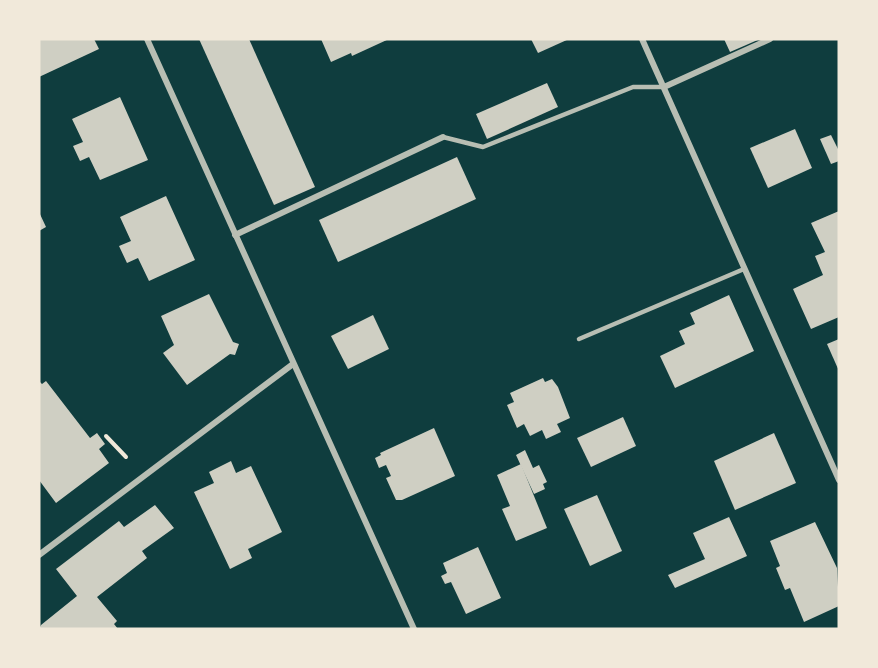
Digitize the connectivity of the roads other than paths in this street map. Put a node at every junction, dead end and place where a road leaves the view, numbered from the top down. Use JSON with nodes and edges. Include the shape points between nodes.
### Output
{"nodes":[{"id":1,"x":147,"y":39,"type":"edge"},
{"id":2,"x":642,"y":39,"type":"edge"},
{"id":3,"x":770,"y":39,"type":"edge"},
{"id":4,"x":664,"y":87,"type":"junction"},
{"id":5,"x":443,"y":137,"type":"joint"},
{"id":6,"x":235,"y":235,"type":"junction"},
{"id":7,"x":744,"y":269,"type":"junction"},
{"id":8,"x":579,"y":339,"type":"dead end"},
{"id":9,"x":293,"y":364,"type":"junction"},
{"id":10,"x":839,"y":480,"type":"edge"},
{"id":11,"x":39,"y":555,"type":"edge"},
{"id":12,"x":414,"y":629,"type":"edge"}],
"edges":[{"from":1,"to":6,"type":"street"},
{"from":2,"to":4,"type":"street"},
{"from":3,"to":4,"type":"street"},
{"from":4,"to":5,"type":"lane","via":[[633,87],[483,147]]},
{"from":4,"to":7,"type":"street"},
{"from":5,"to":6,"type":"street"},
{"from":6,"to":9,"type":"street"},
{"from":7,"to":8,"type":"lane"},
{"from":7,"to":10,"type":"street"},
{"from":9,"to":11,"type":"street"},
{"from":9,"to":12,"type":"street"}]}
